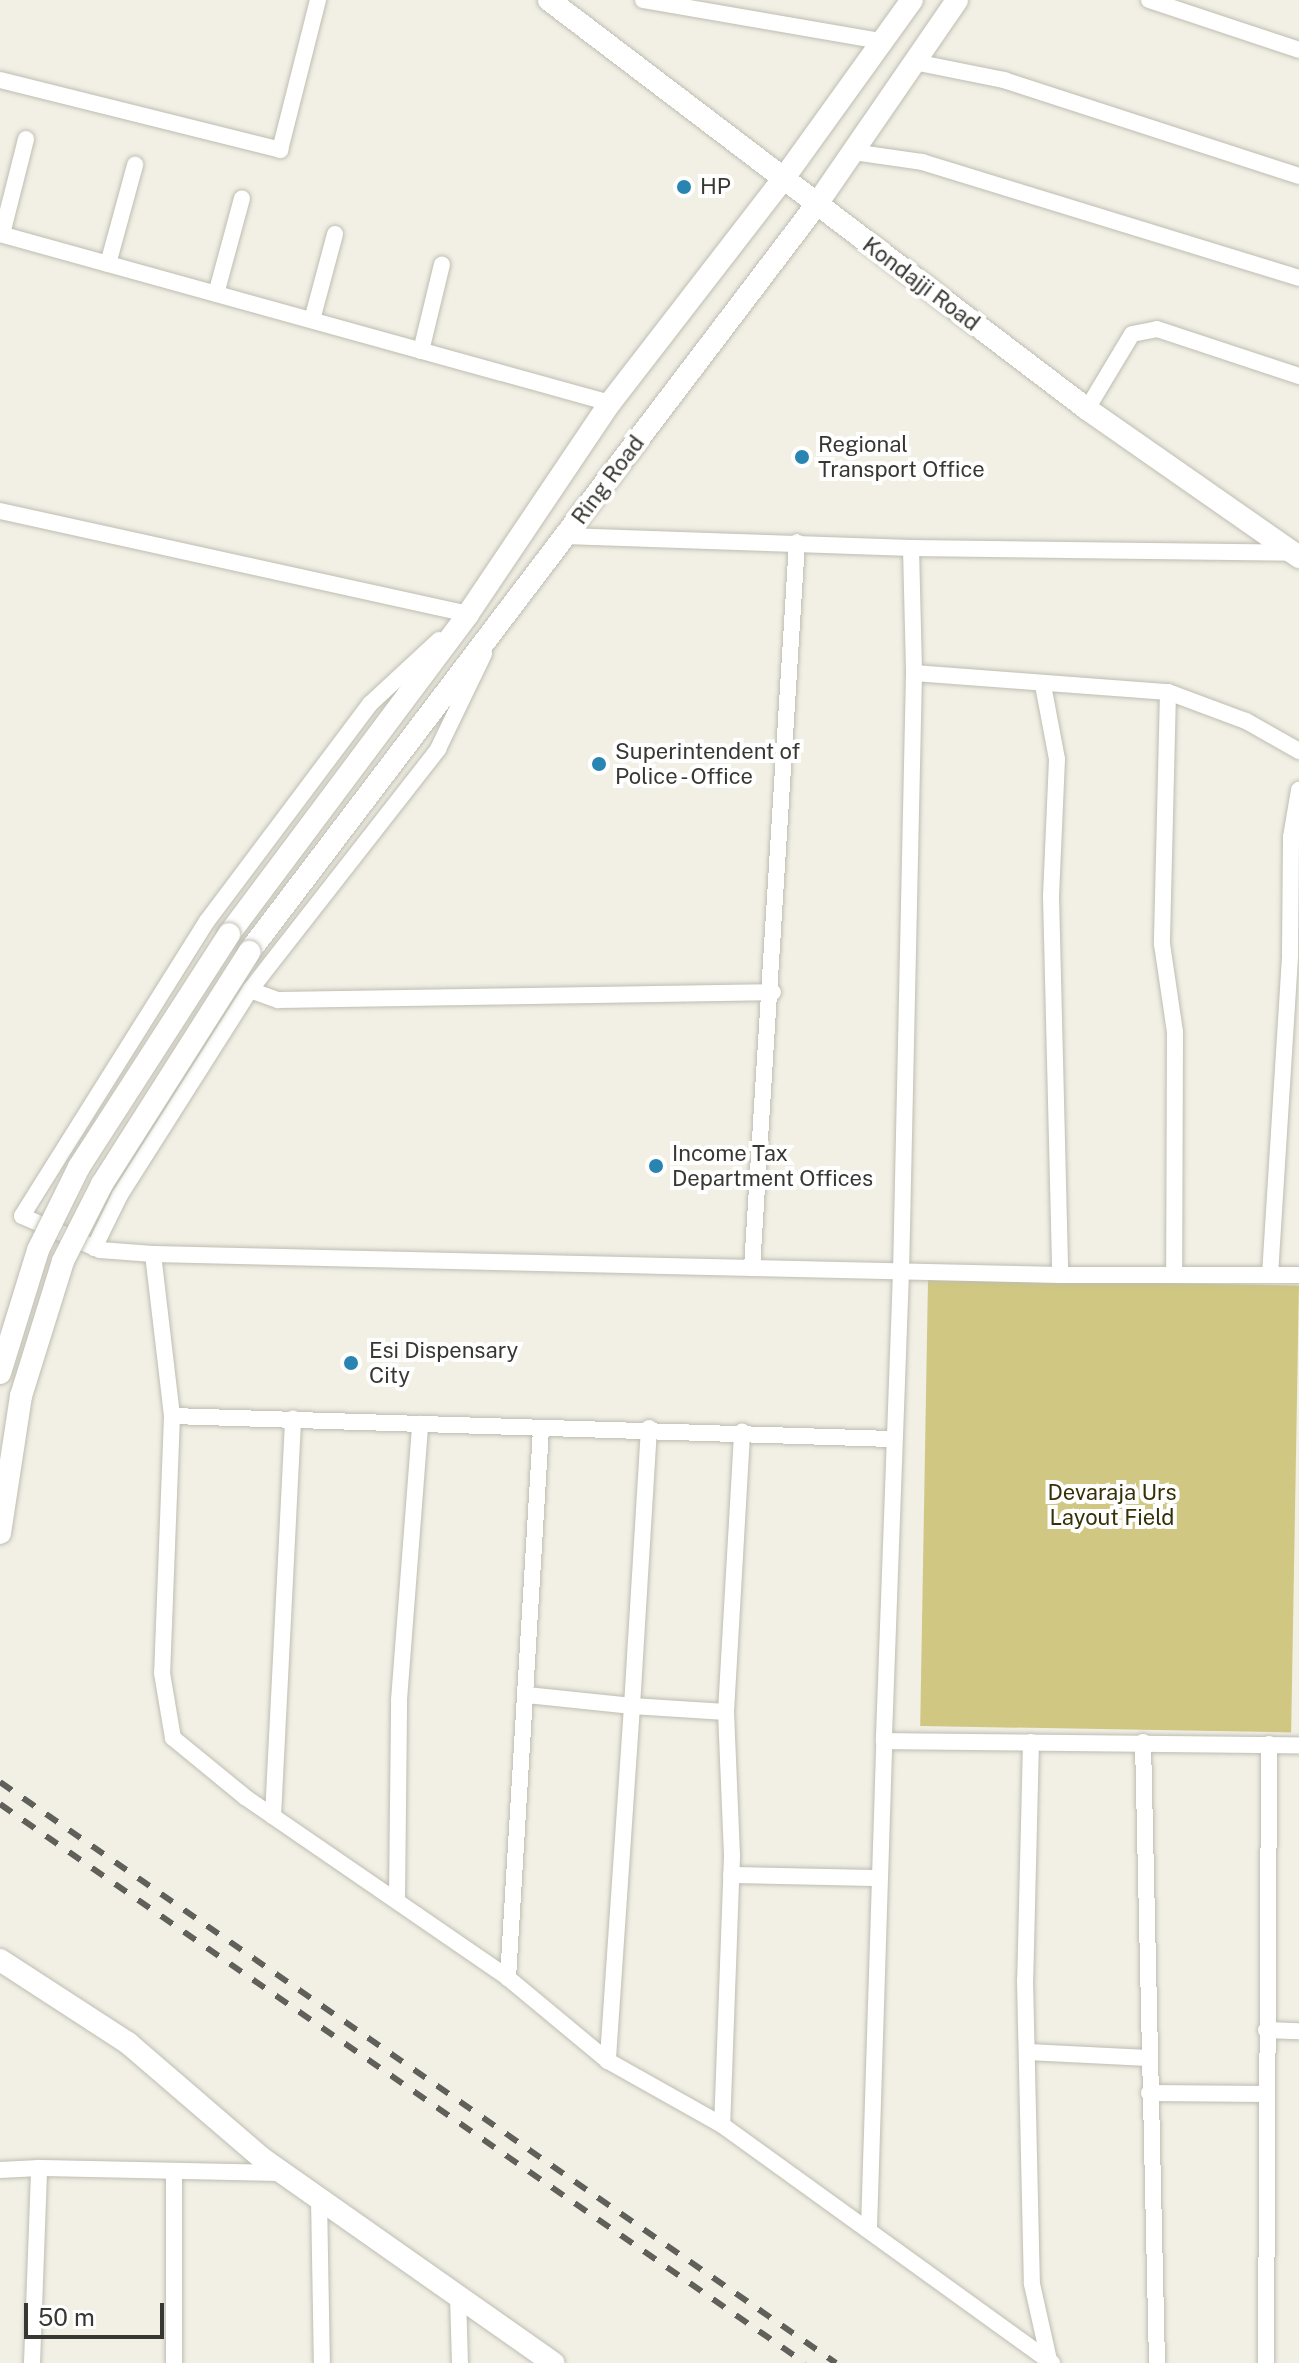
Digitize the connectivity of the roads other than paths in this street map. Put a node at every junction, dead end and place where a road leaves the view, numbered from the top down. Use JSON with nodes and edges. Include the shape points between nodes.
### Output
{"nodes":[{"id":1,"x":318,"y":0,"type":"edge"},
{"id":2,"x":549,"y":0,"type":"edge"},
{"id":3,"x":643,"y":0,"type":"edge"},
{"id":4,"x":912,"y":0,"type":"edge"},
{"id":5,"x":957,"y":0,"type":"edge"},
{"id":6,"x":1149,"y":0,"type":"edge"},
{"id":7,"x":880,"y":41,"type":"junction"},
{"id":8,"x":1299,"y":50,"type":"edge"},
{"id":9,"x":914,"y":62,"type":"junction"},
{"id":10,"x":0,"y":80,"type":"edge"},
{"id":11,"x":26,"y":139,"type":"dead end"},
{"id":12,"x":853,"y":152,"type":"junction"},
{"id":13,"x":135,"y":165,"type":"dead end"},
{"id":14,"x":1299,"y":176,"type":"edge"},
{"id":15,"x":784,"y":178,"type":"junction"},
{"id":16,"x":242,"y":198,"type":"dead end"},
{"id":17,"x":817,"y":204,"type":"junction"},
{"id":18,"x":1,"y":234,"type":"edge"},
{"id":19,"x":335,"y":234,"type":"dead end"},
{"id":20,"x":108,"y":264,"type":"junction"},
{"id":21,"x":442,"y":264,"type":"dead end"},
{"id":22,"x":1299,"y":278,"type":"edge"},
{"id":23,"x":216,"y":294,"type":"junction"},
{"id":24,"x":312,"y":320,"type":"junction"},
{"id":25,"x":421,"y":351,"type":"junction"},
{"id":26,"x":1299,"y":376,"type":"edge"},
{"id":27,"x":610,"y":403,"type":"junction"},
{"id":28,"x":1087,"y":409,"type":"junction"},
{"id":29,"x":0,"y":511,"type":"edge"},
{"id":30,"x":565,"y":536,"type":"junction"},
{"id":31,"x":797,"y":542,"type":"junction"},
{"id":32,"x":911,"y":548,"type":"junction"},
{"id":33,"x":1298,"y":551,"type":"edge"},
{"id":34,"x":468,"y":614,"type":"junction"},
{"id":35,"x":499,"y":624,"type":"junction"},
{"id":36,"x":914,"y":673,"type":"junction"},
{"id":37,"x":1043,"y":685,"type":"junction"},
{"id":38,"x":1168,"y":692,"type":"junction"},
{"id":39,"x":1299,"y":751,"type":"edge"},
{"id":40,"x":1299,"y":790,"type":"edge"},
{"id":41,"x":250,"y":990,"type":"junction"},
{"id":42,"x":773,"y":992,"type":"junction"},
{"id":43,"x":94,"y":1248,"type":"junction"},
{"id":44,"x":153,"y":1254,"type":"junction"},
{"id":45,"x":752,"y":1268,"type":"junction"},
{"id":46,"x":901,"y":1272,"type":"junction"},
{"id":47,"x":1060,"y":1275,"type":"junction"},
{"id":48,"x":1174,"y":1275,"type":"junction"},
{"id":49,"x":1270,"y":1275,"type":"junction"},
{"id":50,"x":1299,"y":1275,"type":"edge"},
{"id":51,"x":0,"y":1373,"type":"edge"},
{"id":52,"x":172,"y":1416,"type":"junction"},
{"id":53,"x":293,"y":1419,"type":"junction"},
{"id":54,"x":420,"y":1424,"type":"junction"},
{"id":55,"x":649,"y":1428,"type":"junction"},
{"id":56,"x":541,"y":1429,"type":"junction"},
{"id":57,"x":742,"y":1431,"type":"junction"},
{"id":58,"x":892,"y":1439,"type":"junction"},
{"id":59,"x":0,"y":1533,"type":"edge"},
{"id":60,"x":527,"y":1695,"type":"junction"},
{"id":61,"x":632,"y":1706,"type":"junction"},
{"id":62,"x":726,"y":1712,"type":"junction"},
{"id":63,"x":884,"y":1741,"type":"junction"},
{"id":64,"x":1031,"y":1742,"type":"junction"},
{"id":65,"x":1143,"y":1742,"type":"junction"},
{"id":66,"x":1269,"y":1744,"type":"junction"},
{"id":67,"x":1299,"y":1745,"type":"edge"},
{"id":68,"x":273,"y":1816,"type":"junction"},
{"id":69,"x":731,"y":1875,"type":"junction"},
{"id":70,"x":876,"y":1878,"type":"junction"},
{"id":71,"x":397,"y":1901,"type":"junction"},
{"id":72,"x":0,"y":1960,"type":"edge"},
{"id":73,"x":508,"y":1978,"type":"junction"},
{"id":74,"x":1266,"y":2030,"type":"junction"},
{"id":75,"x":1299,"y":2031,"type":"edge"},
{"id":76,"x":1028,"y":2052,"type":"junction"},
{"id":77,"x":1148,"y":2058,"type":"junction"},
{"id":78,"x":608,"y":2061,"type":"junction"},
{"id":79,"x":1149,"y":2093,"type":"junction"},
{"id":80,"x":1267,"y":2094,"type":"junction"},
{"id":81,"x":722,"y":2125,"type":"junction"},
{"id":82,"x":39,"y":2168,"type":"junction"},
{"id":83,"x":0,"y":2170,"type":"edge"},
{"id":84,"x":174,"y":2171,"type":"junction"},
{"id":85,"x":283,"y":2173,"type":"junction"},
{"id":86,"x":319,"y":2198,"type":"junction"},
{"id":87,"x":869,"y":2228,"type":"junction"},
{"id":88,"x":458,"y":2296,"type":"junction"},
{"id":89,"x":1050,"y":2362,"type":"edge"},
{"id":90,"x":32,"y":2363,"type":"edge"},
{"id":91,"x":174,"y":2363,"type":"edge"},
{"id":92,"x":322,"y":2363,"type":"edge"},
{"id":93,"x":460,"y":2363,"type":"edge"},
{"id":94,"x":553,"y":2363,"type":"edge"},
{"id":95,"x":1157,"y":2363,"type":"edge"},
{"id":96,"x":1266,"y":2363,"type":"edge"}],
"edges":[{"from":1,"to":10,"type":"street","via":[[280,150]]},
{"from":2,"to":15,"type":"main road","name":"Kondajji Road"},
{"from":3,"to":7,"type":"street"},
{"from":4,"to":7,"type":"main road"},
{"from":5,"to":9,"type":"main road","name":"Ring Road"},
{"from":6,"to":8,"type":"street"},
{"from":7,"to":15,"type":"main road"},
{"from":9,"to":12,"type":"main road","name":"Ring Road"},
{"from":9,"to":14,"type":"street","via":[[1004,80]]},
{"from":11,"to":18,"type":"street"},
{"from":12,"to":17,"type":"main road","name":"Ring Road"},
{"from":12,"to":22,"type":"street","via":[[922,162]]},
{"from":13,"to":20,"type":"street"},
{"from":15,"to":17,"type":"main road","name":"Kondajji Road"},
{"from":15,"to":27,"type":"main road"},
{"from":16,"to":23,"type":"street"},
{"from":17,"to":28,"type":"main road","name":"Kondajji Road"},
{"from":17,"to":30,"type":"main road","name":"Ring Road"},
{"from":18,"to":20,"type":"street"},
{"from":19,"to":24,"type":"street"},
{"from":20,"to":23,"type":"street"},
{"from":21,"to":25,"type":"street"},
{"from":23,"to":24,"type":"street"},
{"from":24,"to":25,"type":"street"},
{"from":25,"to":27,"type":"street"},
{"from":26,"to":28,"type":"street","via":[[1157,329],[1132,334]]},
{"from":27,"to":34,"type":"main road"},
{"from":28,"to":33,"type":"main road","name":"Kondajji Road"},
{"from":29,"to":34,"type":"street"},
{"from":30,"to":31,"type":"street"},
{"from":30,"to":35,"type":"main road","name":"Ring Road"},
{"from":31,"to":32,"type":"street"},
{"from":31,"to":42,"type":"street"},
{"from":32,"to":33,"type":"street"},
{"from":32,"to":36,"type":"street"},
{"from":34,"to":43,"type":"street","via":[[370,704],[217,908],[22,1216]]},
{"from":34,"to":51,"type":"main road","bridge":true,"via":[[229,934],[73,1178],[38,1250]]},
{"from":35,"to":41,"type":"street","via":[[438,749]]},
{"from":35,"to":59,"type":"main road","name":"Ring Road","bridge":true,"via":[[249,952],[102,1184],[63,1261],[21,1396]]},
{"from":36,"to":37,"type":"street"},
{"from":36,"to":46,"type":"street"},
{"from":37,"to":38,"type":"street"},
{"from":37,"to":47,"type":"street","via":[[1057,759],[1051,896]]},
{"from":38,"to":39,"type":"street","via":[[1246,721]]},
{"from":38,"to":48,"type":"street","via":[[1162,944],[1175,1032]]},
{"from":40,"to":49,"type":"street","via":[[1291,837],[1290,954]]},
{"from":41,"to":42,"type":"street","via":[[278,1000]]},
{"from":41,"to":43,"type":"street","via":[[120,1195]]},
{"from":42,"to":45,"type":"street"},
{"from":43,"to":44,"type":"street"},
{"from":44,"to":45,"type":"street"},
{"from":44,"to":52,"type":"street"},
{"from":45,"to":46,"type":"street"},
{"from":46,"to":47,"type":"street"},
{"from":46,"to":58,"type":"street"},
{"from":47,"to":48,"type":"street"},
{"from":48,"to":49,"type":"street"},
{"from":49,"to":50,"type":"street"},
{"from":52,"to":53,"type":"street"},
{"from":52,"to":68,"type":"street","via":[[162,1673],[173,1738]]},
{"from":53,"to":54,"type":"street"},
{"from":53,"to":68,"type":"street"},
{"from":54,"to":56,"type":"street"},
{"from":54,"to":71,"type":"street","via":[[399,1700]]},
{"from":55,"to":56,"type":"street"},
{"from":55,"to":57,"type":"street"},
{"from":55,"to":61,"type":"street"},
{"from":56,"to":60,"type":"street"},
{"from":57,"to":58,"type":"street"},
{"from":57,"to":62,"type":"street"},
{"from":58,"to":63,"type":"street"},
{"from":60,"to":61,"type":"street"},
{"from":60,"to":73,"type":"street"},
{"from":61,"to":62,"type":"street"},
{"from":61,"to":78,"type":"street"},
{"from":62,"to":69,"type":"street"},
{"from":63,"to":64,"type":"street"},
{"from":63,"to":70,"type":"street"},
{"from":64,"to":65,"type":"street"},
{"from":64,"to":76,"type":"street","via":[[1025,1823]]},
{"from":65,"to":66,"type":"street"},
{"from":65,"to":77,"type":"street"},
{"from":66,"to":67,"type":"street"},
{"from":66,"to":74,"type":"street"},
{"from":68,"to":71,"type":"street"},
{"from":69,"to":70,"type":"street"},
{"from":69,"to":81,"type":"street"},
{"from":70,"to":87,"type":"street"},
{"from":71,"to":73,"type":"street"},
{"from":72,"to":85,"type":"main road","via":[[128,2043]]},
{"from":73,"to":78,"type":"street"},
{"from":74,"to":75,"type":"street"},
{"from":74,"to":80,"type":"street"},
{"from":76,"to":77,"type":"street"},
{"from":76,"to":89,"type":"street","via":[[1032,2284]]},
{"from":77,"to":79,"type":"street"},
{"from":78,"to":81,"type":"street"},
{"from":79,"to":80,"type":"street"},
{"from":79,"to":95,"type":"street"},
{"from":80,"to":96,"type":"street"},
{"from":81,"to":87,"type":"street"},
{"from":82,"to":83,"type":"street"},
{"from":82,"to":84,"type":"street"},
{"from":82,"to":90,"type":"street"},
{"from":84,"to":85,"type":"street"},
{"from":84,"to":91,"type":"street"},
{"from":85,"to":86,"type":"main road"},
{"from":86,"to":88,"type":"main road"},
{"from":86,"to":92,"type":"street"},
{"from":87,"to":89,"type":"street"},
{"from":88,"to":93,"type":"street"},
{"from":88,"to":94,"type":"main road"}]}
